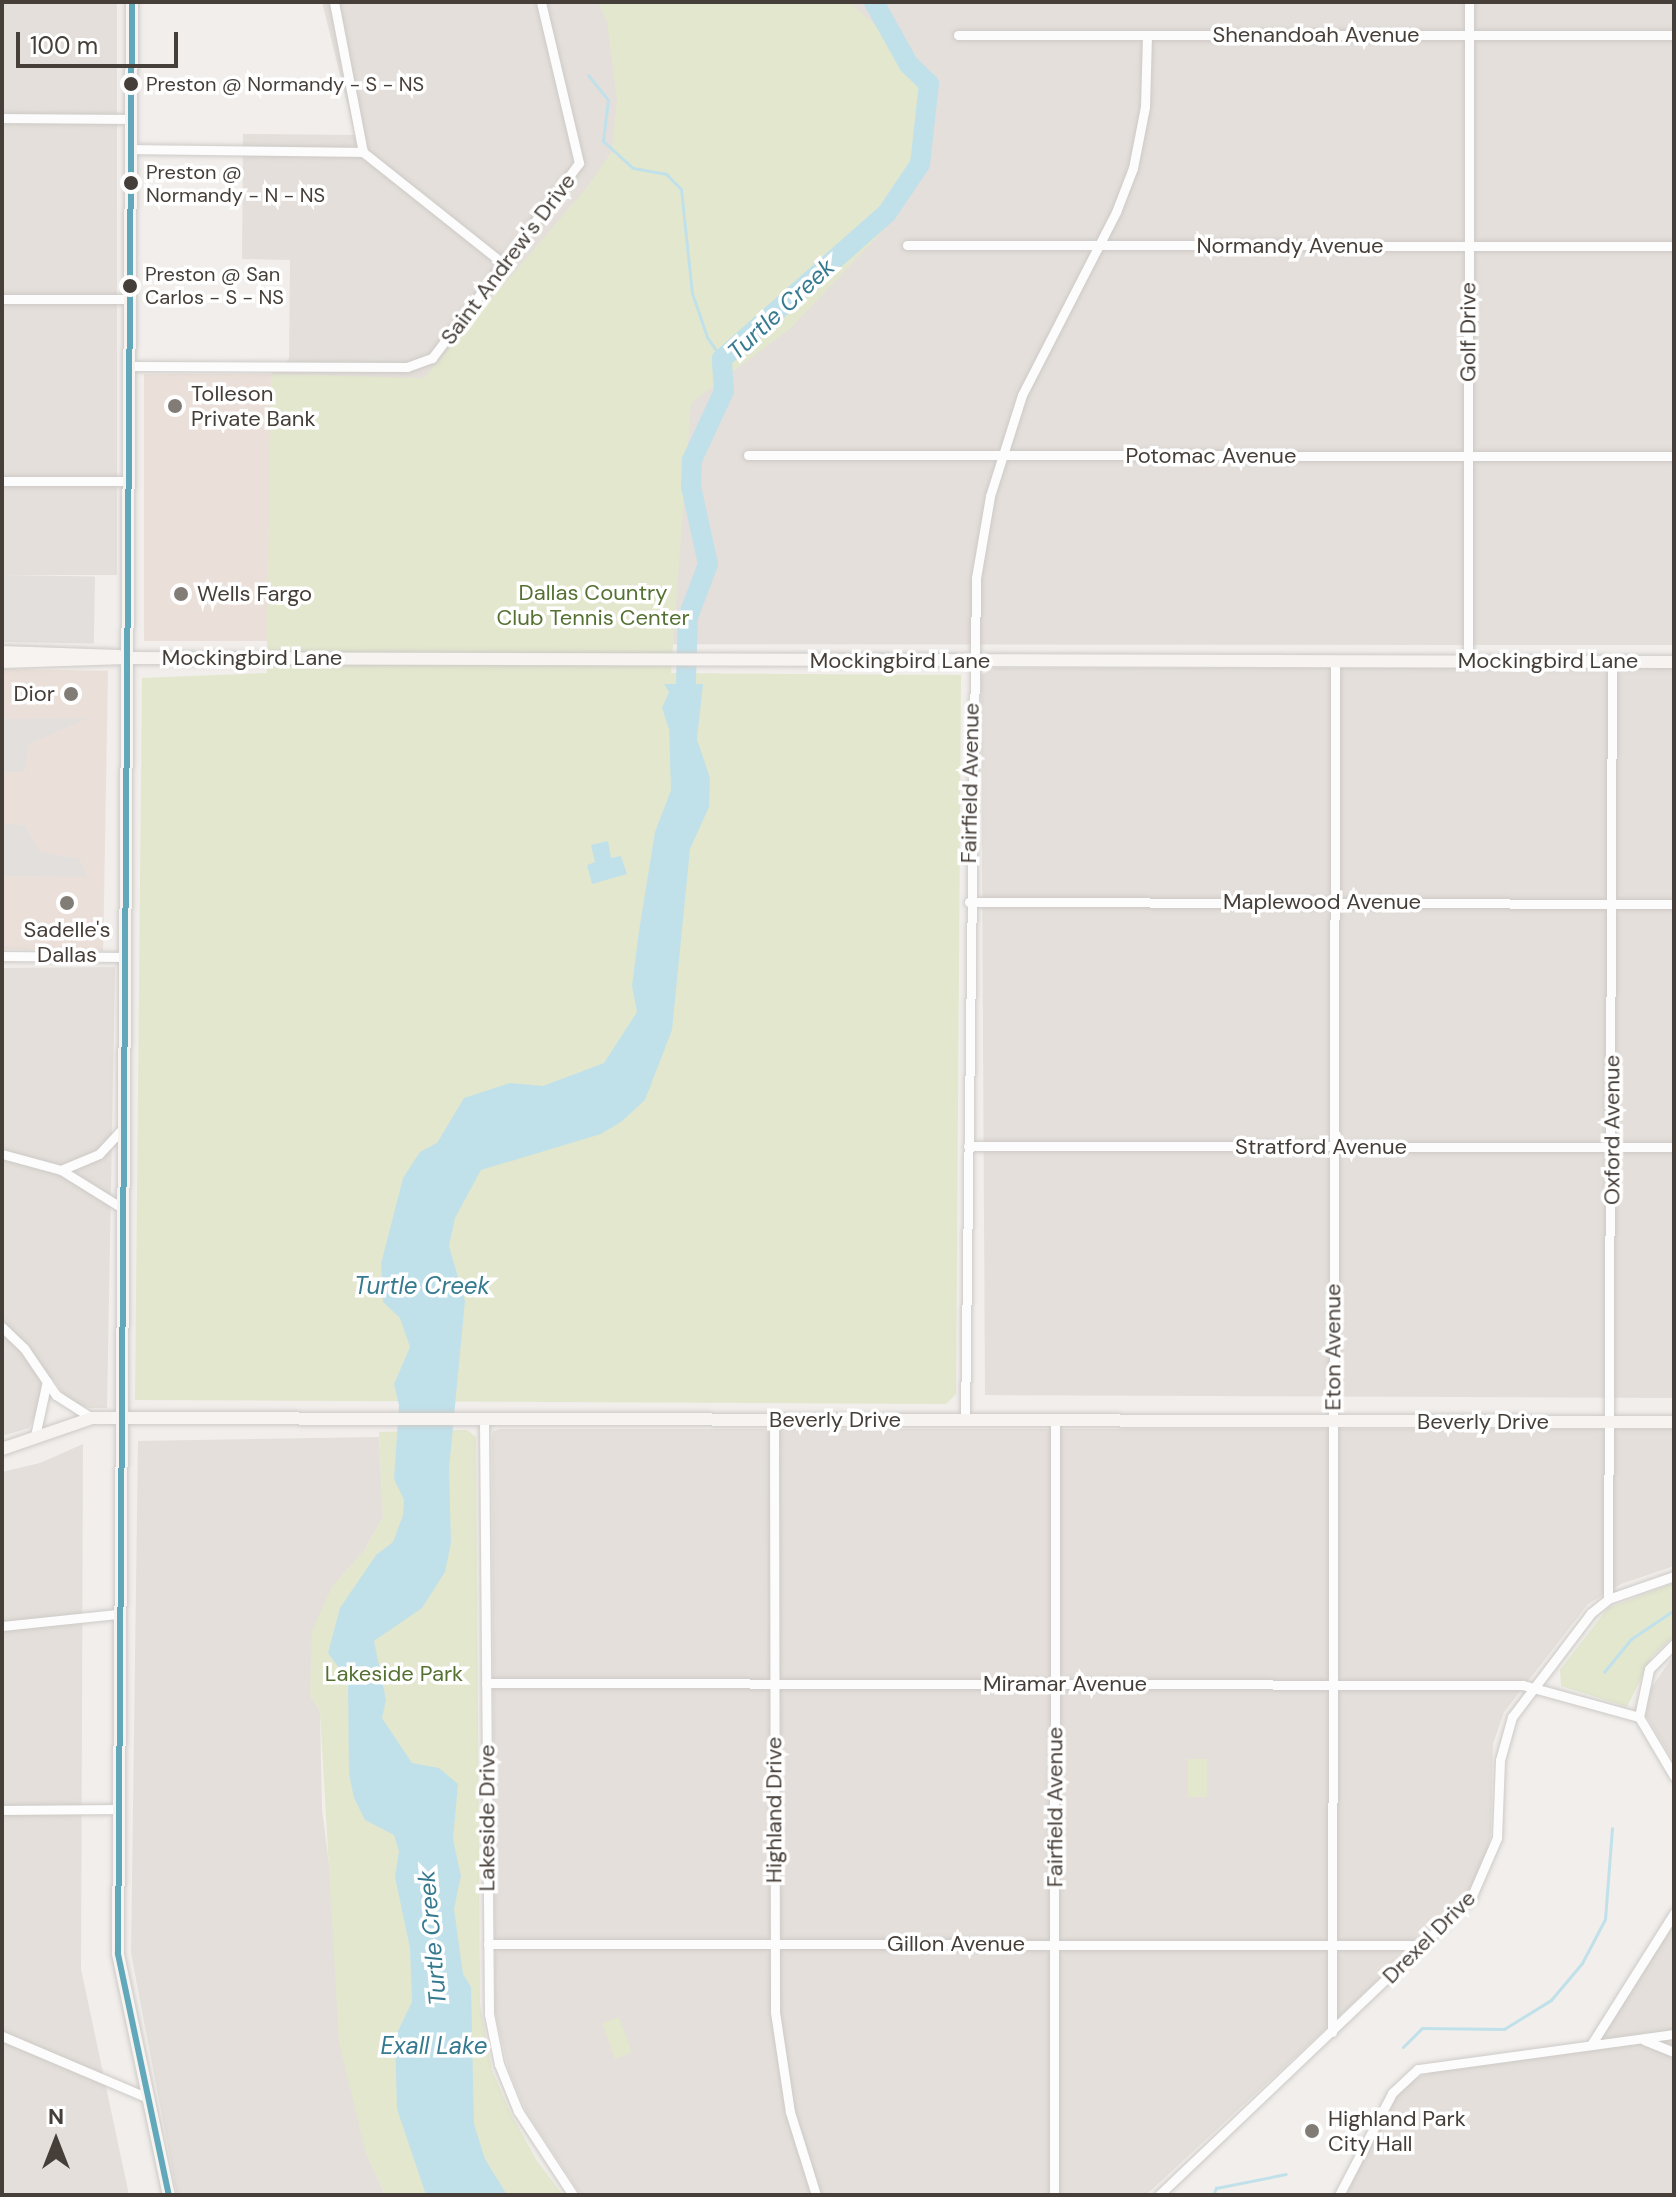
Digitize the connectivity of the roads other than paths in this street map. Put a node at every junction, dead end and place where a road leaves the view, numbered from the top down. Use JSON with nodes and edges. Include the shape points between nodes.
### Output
{"nodes":[{"id":1,"x":132,"y":2,"type":"edge"},
{"id":2,"x":334,"y":2,"type":"edge"},
{"id":3,"x":541,"y":2,"type":"edge"},
{"id":4,"x":1469,"y":2,"type":"edge"},
{"id":5,"x":958,"y":35,"type":"dead end"},
{"id":6,"x":1147,"y":35,"type":"junction"},
{"id":7,"x":1674,"y":35,"type":"edge"},
{"id":8,"x":1469,"y":36,"type":"junction"},
{"id":9,"x":2,"y":118,"type":"edge"},
{"id":10,"x":131,"y":119,"type":"junction"},
{"id":11,"x":130,"y":149,"type":"junction"},
{"id":12,"x":363,"y":152,"type":"junction"},
{"id":13,"x":907,"y":245,"type":"dead end"},
{"id":14,"x":1099,"y":245,"type":"junction"},
{"id":15,"x":1468,"y":246,"type":"junction"},
{"id":16,"x":1674,"y":246,"type":"edge"},
{"id":17,"x":505,"y":265,"type":"junction"},
{"id":18,"x":2,"y":299,"type":"edge"},
{"id":19,"x":129,"y":299,"type":"junction"},
{"id":20,"x":128,"y":366,"type":"junction"},
{"id":21,"x":748,"y":455,"type":"dead end"},
{"id":22,"x":1002,"y":455,"type":"junction"},
{"id":23,"x":1468,"y":456,"type":"junction"},
{"id":24,"x":1674,"y":456,"type":"edge"},
{"id":25,"x":2,"y":481,"type":"edge"},
{"id":26,"x":127,"y":481,"type":"junction"},
{"id":27,"x":2,"y":652,"type":"edge"},
{"id":28,"x":126,"y":658,"type":"junction"},
{"id":29,"x":972,"y":661,"type":"junction"},
{"id":30,"x":1335,"y":661,"type":"junction"},
{"id":31,"x":1468,"y":661,"type":"junction"},
{"id":32,"x":2,"y":662,"type":"edge"},
{"id":33,"x":1612,"y":662,"type":"junction"},
{"id":34,"x":1674,"y":662,"type":"edge"},
{"id":35,"x":969,"y":902,"type":"junction"},
{"id":36,"x":1334,"y":902,"type":"junction"},
{"id":37,"x":1612,"y":903,"type":"junction"},
{"id":38,"x":1674,"y":904,"type":"edge"},
{"id":39,"x":2,"y":956,"type":"edge"},
{"id":40,"x":122,"y":957,"type":"junction"},
{"id":41,"x":122,"y":1129,"type":"junction"},
{"id":42,"x":968,"y":1146,"type":"junction"},
{"id":43,"x":1674,"y":1147,"type":"edge"},
{"id":44,"x":1332,"y":1148,"type":"junction"},
{"id":45,"x":1611,"y":1148,"type":"junction"},
{"id":46,"x":2,"y":1154,"type":"edge"},
{"id":47,"x":61,"y":1170,"type":"junction"},
{"id":48,"x":122,"y":1208,"type":"junction"},
{"id":49,"x":2,"y":1327,"type":"edge"},
{"id":50,"x":47,"y":1381,"type":"junction"},
{"id":51,"x":92,"y":1418,"type":"junction"},
{"id":52,"x":120,"y":1418,"type":"junction"},
{"id":53,"x":484,"y":1419,"type":"junction"},
{"id":54,"x":774,"y":1420,"type":"junction"},
{"id":55,"x":965,"y":1420,"type":"junction"},
{"id":56,"x":1055,"y":1420,"type":"junction"},
{"id":57,"x":1333,"y":1421,"type":"junction"},
{"id":58,"x":1609,"y":1422,"type":"junction"},
{"id":59,"x":1674,"y":1422,"type":"edge"},
{"id":60,"x":35,"y":1436,"type":"junction"},
{"id":61,"x":2,"y":1449,"type":"edge"},
{"id":62,"x":1674,"y":1576,"type":"edge"},
{"id":63,"x":1608,"y":1599,"type":"junction"},
{"id":64,"x":117,"y":1614,"type":"junction"},
{"id":65,"x":2,"y":1626,"type":"edge"},
{"id":66,"x":1674,"y":1644,"type":"edge"},
{"id":67,"x":486,"y":1683,"type":"junction"},
{"id":68,"x":773,"y":1683,"type":"junction"},
{"id":69,"x":1055,"y":1684,"type":"junction"},
{"id":70,"x":1332,"y":1684,"type":"junction"},
{"id":71,"x":1535,"y":1686,"type":"junction"},
{"id":72,"x":1639,"y":1717,"type":"junction"},
{"id":73,"x":1674,"y":1776,"type":"edge"},
{"id":74,"x":117,"y":1809,"type":"junction"},
{"id":75,"x":2,"y":1810,"type":"edge"},
{"id":76,"x":1674,"y":1913,"type":"edge"},
{"id":77,"x":488,"y":1944,"type":"junction"},
{"id":78,"x":774,"y":1944,"type":"junction"},
{"id":79,"x":1055,"y":1944,"type":"junction"},
{"id":80,"x":1331,"y":1945,"type":"junction"},
{"id":81,"x":1424,"y":1945,"type":"junction"},
{"id":82,"x":1332,"y":2032,"type":"junction"},
{"id":83,"x":1674,"y":2034,"type":"edge"},
{"id":84,"x":2,"y":2036,"type":"edge"},
{"id":85,"x":1642,"y":2039,"type":"junction"},
{"id":86,"x":1591,"y":2045,"type":"junction"},
{"id":87,"x":1674,"y":2052,"type":"edge"},
{"id":88,"x":148,"y":2098,"type":"junction"},
{"id":89,"x":169,"y":2195,"type":"edge"},
{"id":90,"x":573,"y":2195,"type":"edge"},
{"id":91,"x":816,"y":2195,"type":"edge"},
{"id":92,"x":1054,"y":2195,"type":"edge"},
{"id":93,"x":1159,"y":2195,"type":"edge"},
{"id":94,"x":1339,"y":2195,"type":"edge"}],
"edges":[{"from":1,"to":10,"type":"main road"},
{"from":2,"to":12,"type":"street"},
{"from":3,"to":17,"type":"street","name":"Saint Andrew's Drive","via":[[579,163]]},
{"from":4,"to":8,"type":"street","name":"Golf Drive"},
{"from":5,"to":6,"type":"street","name":"Shenandoah Avenue"},
{"from":6,"to":8,"type":"street","name":"Shenandoah Avenue"},
{"from":6,"to":14,"type":"street","name":"Fairfield Avenue","via":[[1141,140]]},
{"from":7,"to":8,"type":"street","name":"Shenandoah Avenue"},
{"from":8,"to":15,"type":"street","name":"Golf Drive"},
{"from":9,"to":10,"type":"street"},
{"from":10,"to":11,"type":"main road"},
{"from":11,"to":12,"type":"street"},
{"from":11,"to":19,"type":"main road"},
{"from":12,"to":17,"type":"street"},
{"from":13,"to":14,"type":"street","name":"Normandy Avenue"},
{"from":14,"to":15,"type":"street","name":"Normandy Avenue"},
{"from":14,"to":22,"type":"street","name":"Fairfield Avenue","via":[[1038,357]]},
{"from":15,"to":16,"type":"street","name":"Normandy Avenue"},
{"from":15,"to":23,"type":"street","name":"Golf Drive"},
{"from":17,"to":20,"type":"street","name":"Saint Andrew's Drive","via":[[421,365]]},
{"from":18,"to":19,"type":"street"},
{"from":19,"to":20,"type":"main road"},
{"from":20,"to":26,"type":"main road"},
{"from":21,"to":22,"type":"street","name":"Potomac Avenue"},
{"from":22,"to":23,"type":"street","name":"Potomac Avenue"},
{"from":22,"to":29,"type":"street","name":"Fairfield Avenue","via":[[979,553]]},
{"from":23,"to":24,"type":"street","name":"Potomac Avenue"},
{"from":23,"to":31,"type":"street","name":"Golf Drive"},
{"from":25,"to":26,"type":"street"},
{"from":26,"to":28,"type":"main road"},
{"from":27,"to":28,"type":"main road","name":"Mockingbird Lane","via":[[100,652]]},
{"from":28,"to":29,"type":"main road","name":"Mockingbird Lane"},
{"from":28,"to":32,"type":"main road","name":"Mockingbird Lane"},
{"from":28,"to":40,"type":"main road"},
{"from":29,"to":30,"type":"main road","name":"Mockingbird Lane"},
{"from":29,"to":35,"type":"street","name":"Fairfield Avenue"},
{"from":30,"to":31,"type":"main road","name":"Mockingbird Lane"},
{"from":30,"to":36,"type":"street","name":"Eton Avenue"},
{"from":31,"to":33,"type":"main road","name":"Mockingbird Lane"},
{"from":33,"to":34,"type":"main road","name":"Mockingbird Lane"},
{"from":33,"to":37,"type":"street","name":"Oxford Avenue"},
{"from":35,"to":36,"type":"street","name":"Maplewood Avenue"},
{"from":35,"to":42,"type":"street","name":"Fairfield Avenue"},
{"from":36,"to":37,"type":"street","name":"Maplewood Avenue"},
{"from":36,"to":44,"type":"street","name":"Eton Avenue"},
{"from":37,"to":38,"type":"street","name":"Maplewood Avenue"},
{"from":37,"to":45,"type":"street","name":"Oxford Avenue"},
{"from":39,"to":40,"type":"street"},
{"from":40,"to":41,"type":"main road"},
{"from":41,"to":47,"type":"street","via":[[99,1154]]},
{"from":41,"to":48,"type":"main road"},
{"from":42,"to":44,"type":"street","name":"Stratford Avenue"},
{"from":42,"to":55,"type":"street","name":"Fairfield Avenue"},
{"from":43,"to":45,"type":"street","name":"Stratford Avenue"},
{"from":44,"to":45,"type":"street","name":"Stratford Avenue"},
{"from":44,"to":57,"type":"street","name":"Eton Avenue"},
{"from":45,"to":58,"type":"street","name":"Oxford Avenue"},
{"from":46,"to":47,"type":"street"},
{"from":47,"to":48,"type":"street"},
{"from":48,"to":52,"type":"main road"},
{"from":49,"to":50,"type":"street"},
{"from":50,"to":51,"type":"street","via":[[64,1403]]},
{"from":50,"to":60,"type":"street"},
{"from":51,"to":52,"type":"main road","name":"Beverly Drive"},
{"from":51,"to":60,"type":"main road","name":"Beverly Drive"},
{"from":52,"to":53,"type":"main road","name":"Beverly Drive"},
{"from":52,"to":64,"type":"main road"},
{"from":53,"to":54,"type":"main road","name":"Beverly Drive"},
{"from":53,"to":67,"type":"street","name":"Lakeside Drive"},
{"from":54,"to":55,"type":"main road","name":"Beverly Drive"},
{"from":54,"to":68,"type":"street","name":"Highland Drive"},
{"from":55,"to":56,"type":"main road","name":"Beverly Drive"},
{"from":56,"to":57,"type":"main road","name":"Beverly Drive"},
{"from":56,"to":69,"type":"street","name":"Fairfield Avenue"},
{"from":57,"to":58,"type":"main road","name":"Beverly Drive"},
{"from":57,"to":70,"type":"street","name":"Eton Avenue"},
{"from":58,"to":59,"type":"main road","name":"Beverly Drive"},
{"from":58,"to":63,"type":"street","name":"Oxford Avenue"},
{"from":60,"to":61,"type":"main road","name":"Beverly Drive"},
{"from":62,"to":63,"type":"street","name":"Drexel Drive"},
{"from":63,"to":71,"type":"street","name":"Drexel Drive","via":[[1591,1613]]},
{"from":64,"to":65,"type":"street"},
{"from":64,"to":74,"type":"main road"},
{"from":66,"to":72,"type":"street","via":[[1649,1669]]},
{"from":67,"to":68,"type":"street","name":"Miramar Avenue"},
{"from":67,"to":77,"type":"street","name":"Lakeside Drive"},
{"from":68,"to":69,"type":"street","name":"Miramar Avenue"},
{"from":68,"to":78,"type":"street","name":"Highland Drive"},
{"from":69,"to":70,"type":"street","name":"Miramar Avenue"},
{"from":69,"to":79,"type":"street","name":"Fairfield Avenue"},
{"from":70,"to":71,"type":"street","name":"Miramar Avenue"},
{"from":70,"to":80,"type":"street","name":"Eton Avenue"},
{"from":71,"to":72,"type":"street","name":"Miramar Avenue"},
{"from":71,"to":81,"type":"street","name":"Drexel Drive","via":[[1505,1730],[1499,1828],[1490,1864],[1471,1898]]},
{"from":72,"to":73,"type":"street"},
{"from":74,"to":75,"type":"street"},
{"from":74,"to":88,"type":"main road","via":[[118,1954]]},
{"from":76,"to":86,"type":"street"},
{"from":77,"to":78,"type":"street","name":"Gillon Avenue"},
{"from":77,"to":90,"type":"street","name":"Lakeside Drive","via":[[489,2014],[499,2064],[518,2111]]},
{"from":78,"to":79,"type":"street","name":"Gillon Avenue"},
{"from":78,"to":91,"type":"street","name":"Highland Drive","via":[[781,2073]]},
{"from":79,"to":80,"type":"street","name":"Gillon Avenue"},
{"from":79,"to":92,"type":"street","name":"Fairfield Avenue"},
{"from":80,"to":81,"type":"street","name":"Gillon Avenue"},
{"from":80,"to":82,"type":"street","name":"Eton Avenue"},
{"from":81,"to":82,"type":"street","name":"Drexel Drive"},
{"from":82,"to":93,"type":"street","name":"Drexel Drive"},
{"from":83,"to":85,"type":"street"},
{"from":84,"to":88,"type":"street"},
{"from":85,"to":86,"type":"street"},
{"from":85,"to":87,"type":"street"},
{"from":86,"to":94,"type":"street","via":[[1418,2069],[1392,2093]]},
{"from":88,"to":89,"type":"main road"}]}
